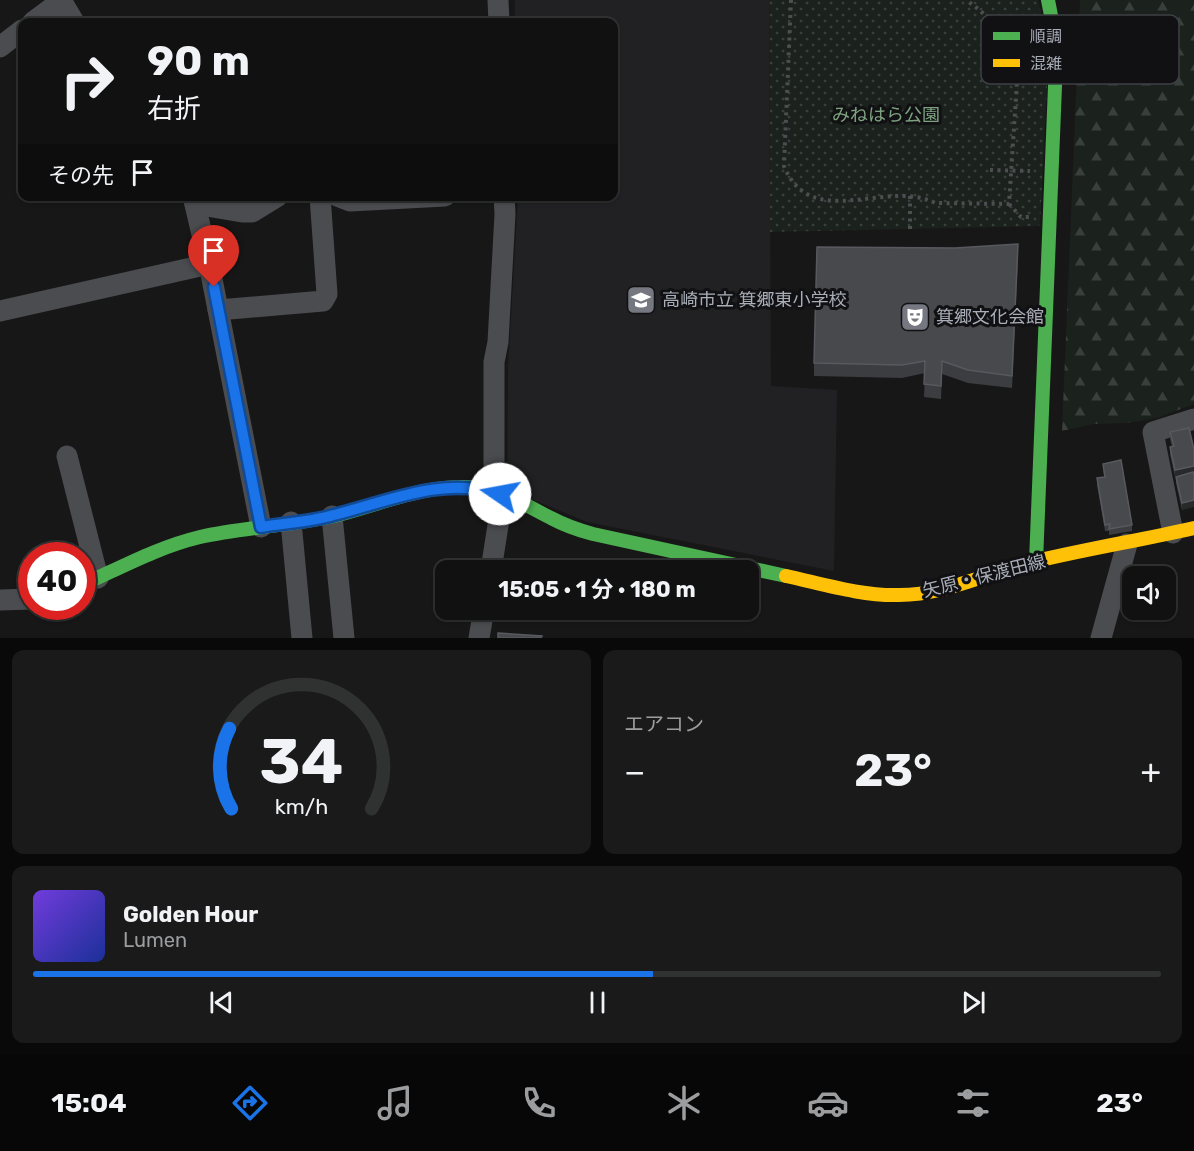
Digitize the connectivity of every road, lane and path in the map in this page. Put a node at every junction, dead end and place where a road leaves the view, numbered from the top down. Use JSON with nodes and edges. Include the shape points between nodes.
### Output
{"nodes":[{"id":1,"x":498,"y":0,"type":"edge"},
{"id":2,"x":791,"y":0,"type":"edge"},
{"id":3,"x":966,"y":0,"type":"edge"},
{"id":4,"x":1048,"y":0,"type":"edge"},
{"id":5,"x":61,"y":1,"type":"edge"},
{"id":6,"x":986,"y":15,"type":"edge"},
{"id":7,"x":1051,"y":15,"type":"edge"},
{"id":8,"x":38,"y":18,"type":"edge"},
{"id":9,"x":72,"y":18,"type":"edge"},
{"id":10,"x":499,"y":18,"type":"edge"},
{"id":11,"x":18,"y":33,"type":"edge"},
{"id":12,"x":0,"y":47,"type":"edge"},
{"id":13,"x":1017,"y":84,"type":"edge"},
{"id":14,"x":1055,"y":84,"type":"edge"},
{"id":15,"x":990,"y":170,"type":"dead end"},
{"id":16,"x":1011,"y":170,"type":"junction"},
{"id":17,"x":910,"y":196,"type":"junction"},
{"id":18,"x":194,"y":201,"type":"edge"},
{"id":19,"x":198,"y":201,"type":"edge"},
{"id":20,"x":270,"y":201,"type":"edge"},
{"id":21,"x":320,"y":201,"type":"edge"},
{"id":22,"x":504,"y":201,"type":"edge"},
{"id":23,"x":910,"y":233,"type":"dead end"},
{"id":24,"x":209,"y":264,"type":"junction"},
{"id":25,"x":218,"y":310,"type":"junction"},
{"id":26,"x":0,"y":311,"type":"edge"},
{"id":27,"x":1194,"y":419,"type":"edge"},
{"id":28,"x":67,"y":456,"type":"dead end"},
{"id":29,"x":500,"y":494,"type":"junction"},
{"id":30,"x":332,"y":516,"type":"junction"},
{"id":31,"x":291,"y":522,"type":"junction"},
{"id":32,"x":261,"y":527,"type":"junction"},
{"id":33,"x":1184,"y":530,"type":"edge"},
{"id":34,"x":83,"y":542,"type":"edge"},
{"id":35,"x":1127,"y":544,"type":"junction"},
{"id":36,"x":493,"y":560,"type":"edge"},
{"id":37,"x":1036,"y":562,"type":"junction"},
{"id":38,"x":96,"y":579,"type":"edge"},
{"id":39,"x":18,"y":599,"type":"edge"},
{"id":40,"x":0,"y":600,"type":"edge"},
{"id":41,"x":482,"y":620,"type":"edge"},
{"id":42,"x":302,"y":638,"type":"edge"},
{"id":43,"x":344,"y":638,"type":"edge"},
{"id":44,"x":479,"y":638,"type":"edge"},
{"id":45,"x":1101,"y":638,"type":"edge"}],
"edges":[{"from":1,"to":10,"type":"street"},
{"from":2,"to":17,"type":"path","via":[[784,166],[789,178],[819,200]]},
{"from":3,"to":6,"type":"path"},
{"from":4,"to":7,"type":"street"},
{"from":5,"to":8,"type":"street"},
{"from":5,"to":9,"type":"street"},
{"from":11,"to":12,"type":"street"},
{"from":13,"to":16,"type":"path"},
{"from":14,"to":37,"type":"street"},
{"from":15,"to":16,"type":"path"},
{"from":16,"to":17,"type":"path","via":[[1009,204],[935,203]]},
{"from":17,"to":23,"type":"path"},
{"from":18,"to":24,"type":"street"},
{"from":19,"to":20,"type":"street","via":[[252,212]]},
{"from":21,"to":25,"type":"street","via":[[327,294],[323,300]]},
{"from":22,"to":29,"type":"street","via":[[494,362],[494,473]]},
{"from":24,"to":25,"type":"street"},
{"from":24,"to":26,"type":"street"},
{"from":25,"to":32,"type":"street"},
{"from":27,"to":33,"type":"street","via":[[1153,432]]},
{"from":28,"to":34,"type":"street"},
{"from":29,"to":30,"type":"street","name":"矢原・保渡田線","via":[[482,488],[430,489]]},
{"from":29,"to":36,"type":"street"},
{"from":29,"to":37,"type":"street","name":"矢原・保渡田線","via":[[562,524],[593,534],[881,595],[932,591]]},
{"from":30,"to":31,"type":"street","name":"矢原・保渡田線"},
{"from":30,"to":43,"type":"street"},
{"from":31,"to":32,"type":"street","name":"矢原・保渡田線"},
{"from":31,"to":42,"type":"street"},
{"from":32,"to":38,"type":"street","name":"矢原・保渡田線","via":[[199,538]]},
{"from":33,"to":35,"type":"street","name":"矢原・保渡田線"},
{"from":35,"to":37,"type":"street","name":"矢原・保渡田線"},
{"from":35,"to":45,"type":"street"},
{"from":39,"to":40,"type":"street"},
{"from":41,"to":44,"type":"street"}]}
